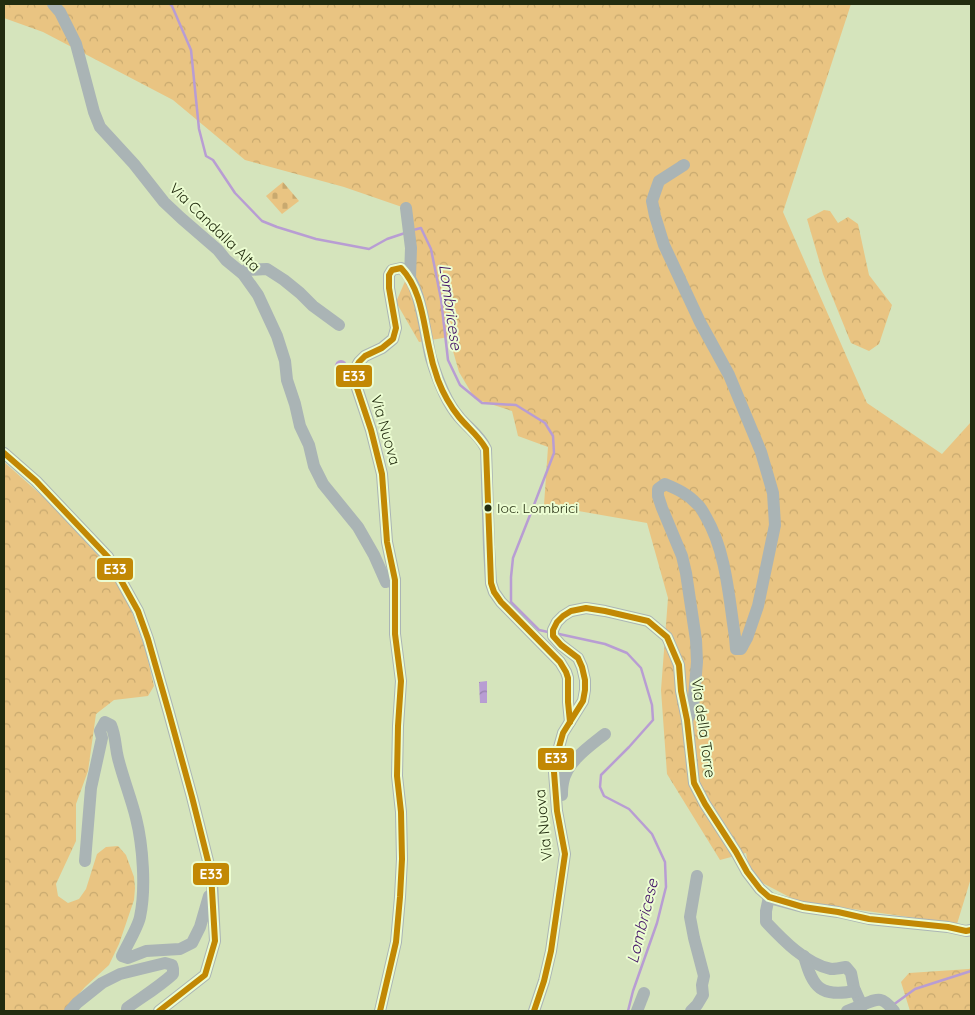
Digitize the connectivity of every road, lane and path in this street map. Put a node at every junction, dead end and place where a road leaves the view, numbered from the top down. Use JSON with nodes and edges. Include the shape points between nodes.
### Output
{"nodes":[{"id":1,"x":53,"y":4,"type":"edge"},
{"id":2,"x":684,"y":165,"type":"dead end"},
{"id":3,"x":406,"y":208,"type":"dead end"},
{"id":4,"x":243,"y":274,"type":"junction"},
{"id":5,"x":410,"y":277,"type":"junction"},
{"id":6,"x":339,"y":325,"type":"dead end"},
{"id":7,"x":4,"y":453,"type":"edge"},
{"id":8,"x":395,"y":580,"type":"junction"},
{"id":9,"x":687,"y":720,"type":"junction"},
{"id":10,"x":570,"y":722,"type":"junction"},
{"id":11,"x":606,"y":734,"type":"dead end"},
{"id":12,"x":557,"y":812,"type":"junction"},
{"id":13,"x":85,"y":861,"type":"dead end"},
{"id":14,"x":697,"y":876,"type":"dead end"},
{"id":15,"x":212,"y":881,"type":"junction"},
{"id":16,"x":769,"y":896,"type":"junction"},
{"id":17,"x":971,"y":930,"type":"edge"},
{"id":18,"x":804,"y":956,"type":"junction"},
{"id":19,"x":856,"y":991,"type":"junction"},
{"id":20,"x":644,"y":993,"type":"dead end"},
{"id":21,"x":702,"y":1006,"type":"edge"},
{"id":22,"x":862,"y":1006,"type":"junction"},
{"id":23,"x":891,"y":1007,"type":"edge"},
{"id":24,"x":70,"y":1011,"type":"edge"},
{"id":25,"x":126,"y":1011,"type":"edge"},
{"id":26,"x":159,"y":1011,"type":"edge"},
{"id":27,"x":380,"y":1011,"type":"edge"},
{"id":28,"x":534,"y":1011,"type":"edge"},
{"id":29,"x":637,"y":1011,"type":"edge"},
{"id":30,"x":690,"y":1011,"type":"edge"},
{"id":31,"x":847,"y":1011,"type":"edge"}],
"edges":[{"from":1,"to":4,"type":"street","name":"Via Candalla Alta","via":[[76,44],[100,127],[164,202]]},
{"from":2,"to":9,"type":"street","via":[[659,181],[652,201],[655,216],[664,245],[729,375],[762,452],[773,493],[775,525],[758,606],[747,638],[741,649],[736,649],[724,564],[710,524],[699,505],[681,491],[665,484],[658,489],[662,508],[682,556],[696,640],[692,709]]},
{"from":3,"to":5,"type":"street","via":[[412,248]]},
{"from":4,"to":6,"type":"street","via":[[246,270],[267,269]]},
{"from":4,"to":8,"type":"street","name":"Via Candalla Alta","via":[[258,295],[277,336],[300,426],[314,466],[323,484],[358,527],[386,582]]},
{"from":5,"to":8,"type":"street","name":"Via Nuova","via":[[401,268],[392,270],[389,275],[396,328],[393,339],[359,362],[354,379],[382,474],[387,542]]},
{"from":5,"to":10,"type":"street","name":"Via Nuova","via":[[444,395],[457,416],[479,436],[486,449],[491,584],[501,602],[566,672]]},
{"from":7,"to":15,"type":"street","via":[[36,481],[108,557],[138,611],[170,713]]},
{"from":8,"to":27,"type":"street","name":"Via Nuova","via":[[395,634],[402,682],[397,776],[402,859],[396,942]]},
{"from":9,"to":10,"type":"street","name":"Via della Torre","via":[[679,664],[667,637],[648,620],[586,608],[563,616],[553,630],[553,636],[561,645],[578,658],[585,680],[583,701]]},
{"from":9,"to":16,"type":"street","name":"Via della Torre","via":[[694,783],[747,872]]},
{"from":10,"to":12,"type":"street","name":"Via Nuova","via":[[563,733],[556,758]]},
{"from":11,"to":12,"type":"street","via":[[570,766],[563,780],[562,800]]},
{"from":12,"to":28,"type":"street","name":"Via Nuova","via":[[565,854],[551,951]]},
{"from":13,"to":15,"type":"street","via":[[91,788],[102,738],[100,731],[105,722],[111,725],[115,736],[136,818],[142,866],[140,919],[122,956],[128,958],[146,952],[180,950],[192,943],[204,914]]},
{"from":14,"to":21,"type":"street","via":[[690,918],[704,976]]},
{"from":15,"to":26,"type":"street","via":[[215,941],[205,975]]},
{"from":16,"to":17,"type":"street","name":"Via della Torre","via":[[803,908]]},
{"from":16,"to":18,"type":"street","via":[[766,922]]},
{"from":18,"to":19,"type":"street","via":[[821,966],[833,969],[846,967]]},
{"from":18,"to":19,"type":"street","via":[[818,987],[830,993]]},
{"from":19,"to":22,"type":"street"},
{"from":20,"to":29,"type":"street"},
{"from":21,"to":30,"type":"street"},
{"from":22,"to":23,"type":"street","via":[[872,1000],[881,1000]]},
{"from":22,"to":31,"type":"street"},
{"from":24,"to":25,"type":"street","via":[[102,983],[120,974],[164,963],[172,965],[173,974]]}]}
